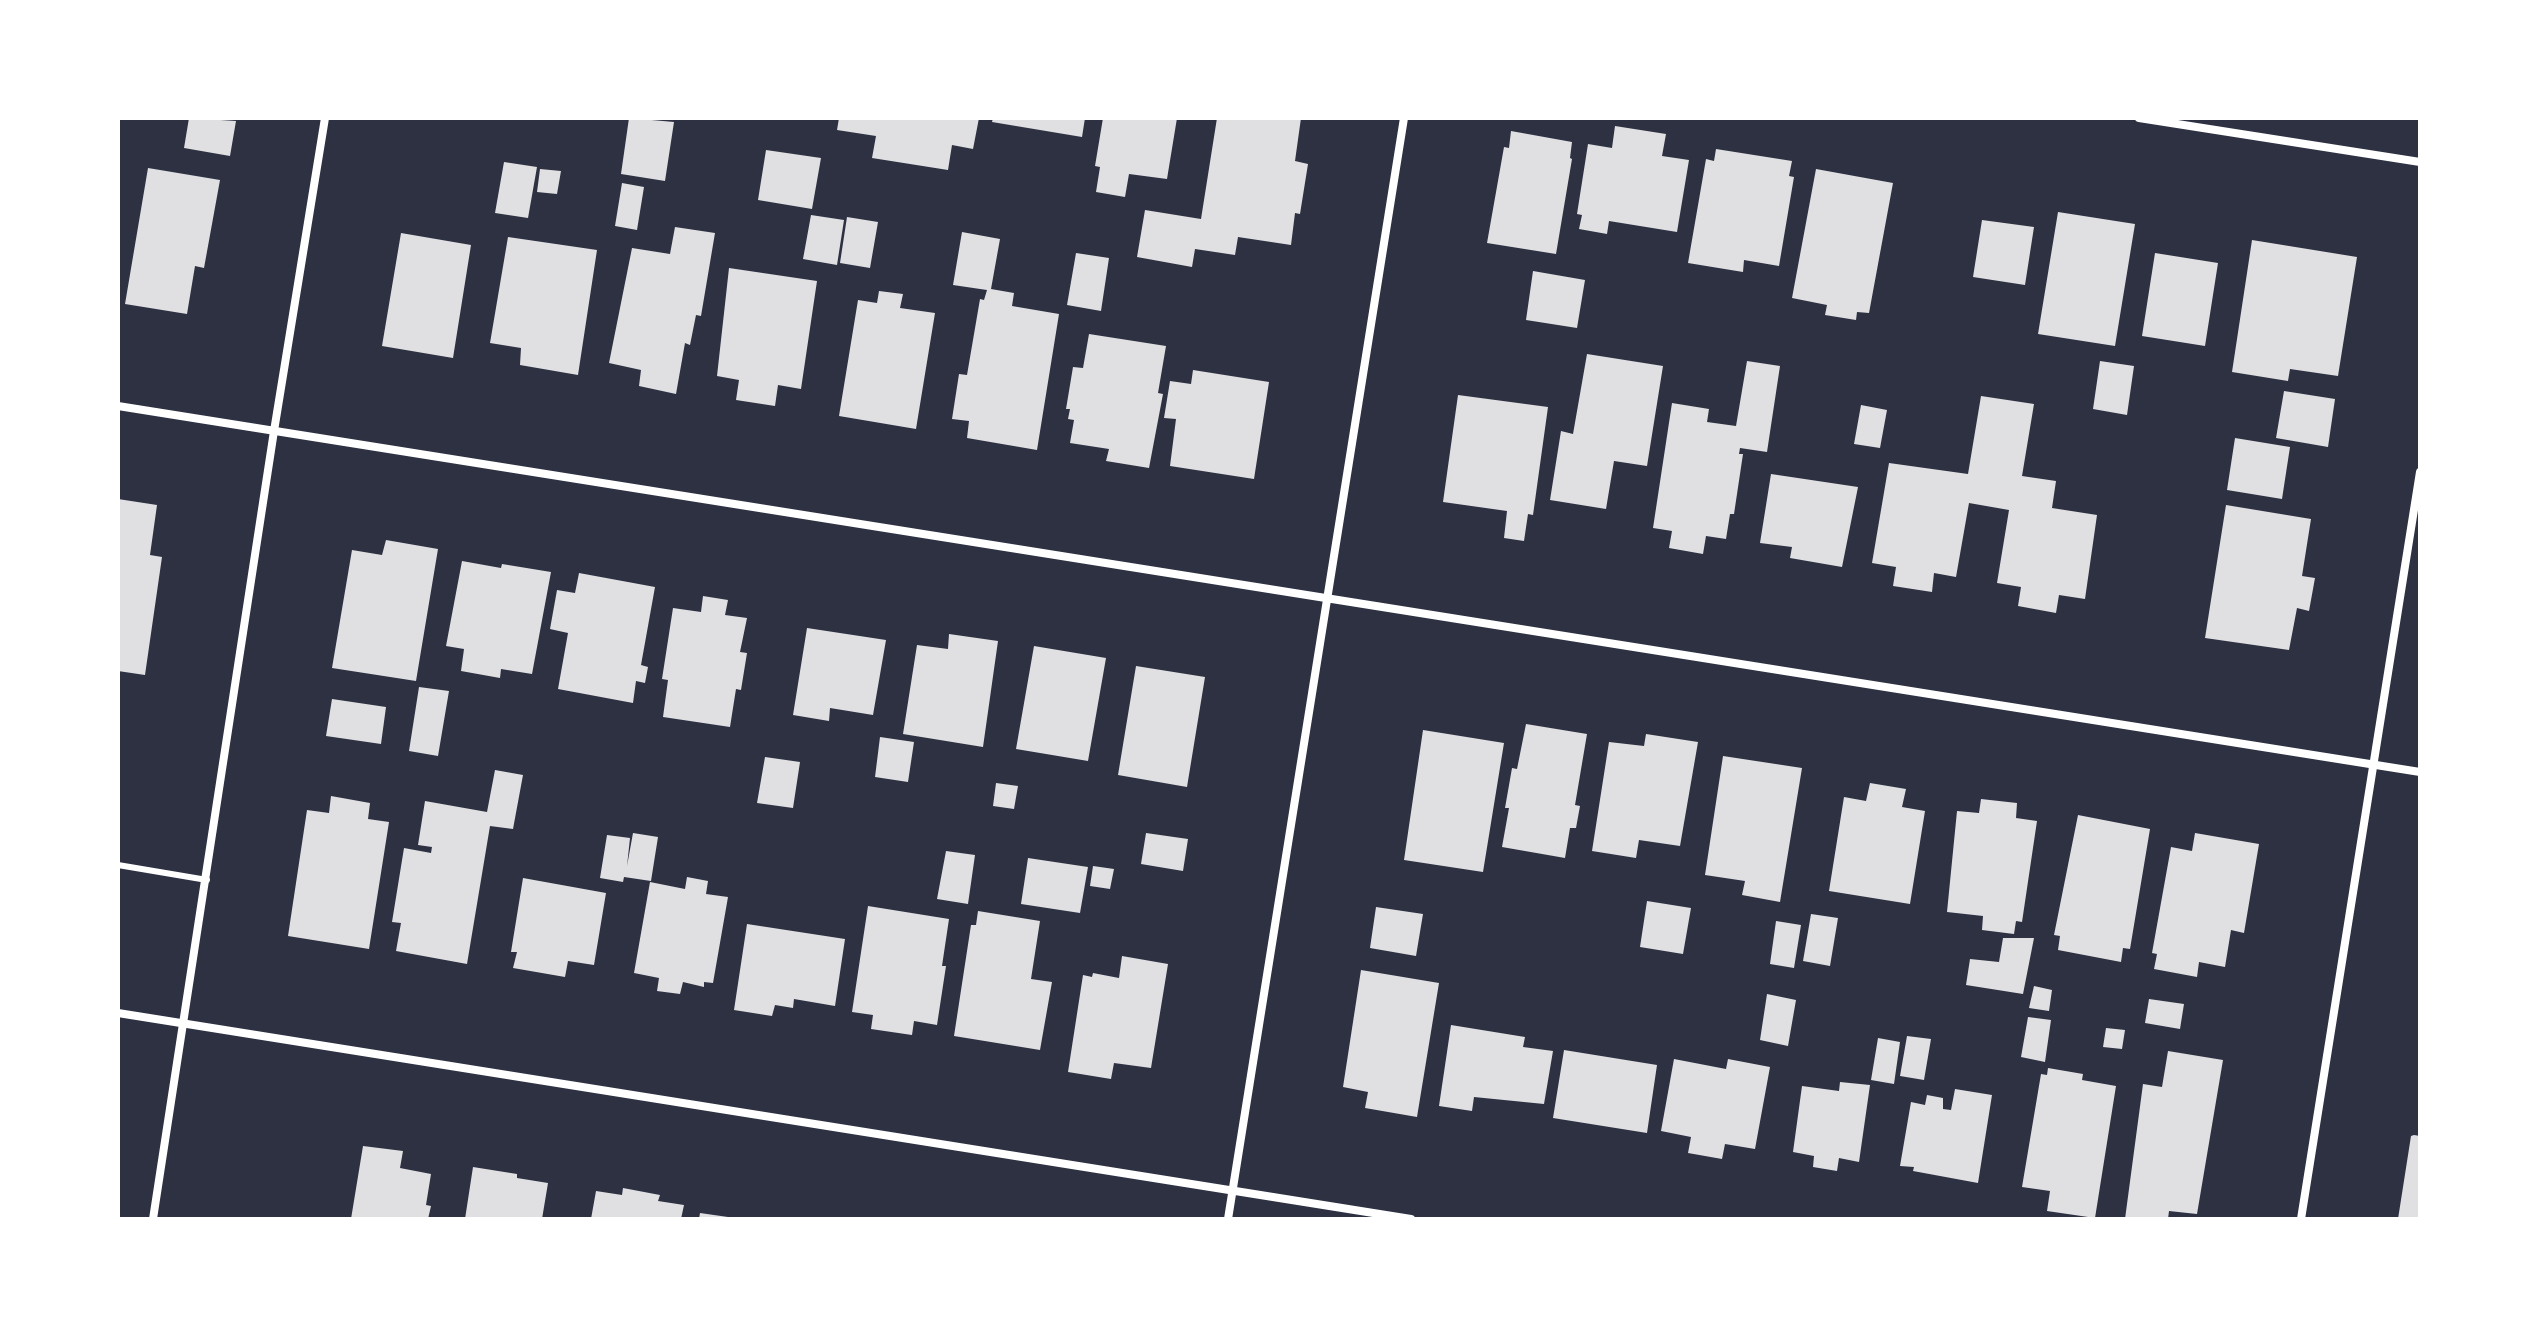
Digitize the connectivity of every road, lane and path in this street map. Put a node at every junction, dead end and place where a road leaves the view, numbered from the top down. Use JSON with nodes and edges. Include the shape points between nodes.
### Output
{"nodes":[{"id":1,"x":325,"y":118,"type":"edge"},
{"id":2,"x":1404,"y":118,"type":"edge"},
{"id":3,"x":2139,"y":118,"type":"edge"},
{"id":4,"x":2420,"y":162,"type":"edge"},
{"id":5,"x":118,"y":406,"type":"edge"},
{"id":6,"x":274,"y":431,"type":"junction"},
{"id":7,"x":2420,"y":472,"type":"edge"},
{"id":8,"x":1327,"y":599,"type":"junction"},
{"id":9,"x":2374,"y":765,"type":"junction"},
{"id":10,"x":2420,"y":772,"type":"edge"},
{"id":11,"x":118,"y":865,"type":"edge"},
{"id":12,"x":207,"y":880,"type":"junction"},
{"id":13,"x":118,"y":1013,"type":"edge"},
{"id":14,"x":185,"y":1023,"type":"junction"},
{"id":15,"x":1233,"y":1191,"type":"junction"},
{"id":16,"x":153,"y":1219,"type":"edge"},
{"id":17,"x":1228,"y":1219,"type":"edge"},
{"id":18,"x":1411,"y":1219,"type":"edge"},
{"id":19,"x":2301,"y":1219,"type":"edge"}],
"edges":[{"from":1,"to":6,"type":"street"},
{"from":2,"to":8,"type":"street"},
{"from":3,"to":4,"type":"street"},
{"from":5,"to":6,"type":"street"},
{"from":6,"to":8,"type":"street"},
{"from":6,"to":12,"type":"street"},
{"from":7,"to":9,"type":"street"},
{"from":8,"to":9,"type":"street"},
{"from":8,"to":15,"type":"street"},
{"from":9,"to":10,"type":"street"},
{"from":9,"to":19,"type":"street"},
{"from":11,"to":12,"type":"lane"},
{"from":12,"to":14,"type":"street"},
{"from":13,"to":14,"type":"street"},
{"from":14,"to":15,"type":"street"},
{"from":14,"to":16,"type":"street"},
{"from":15,"to":17,"type":"street"},
{"from":15,"to":18,"type":"street"}]}
